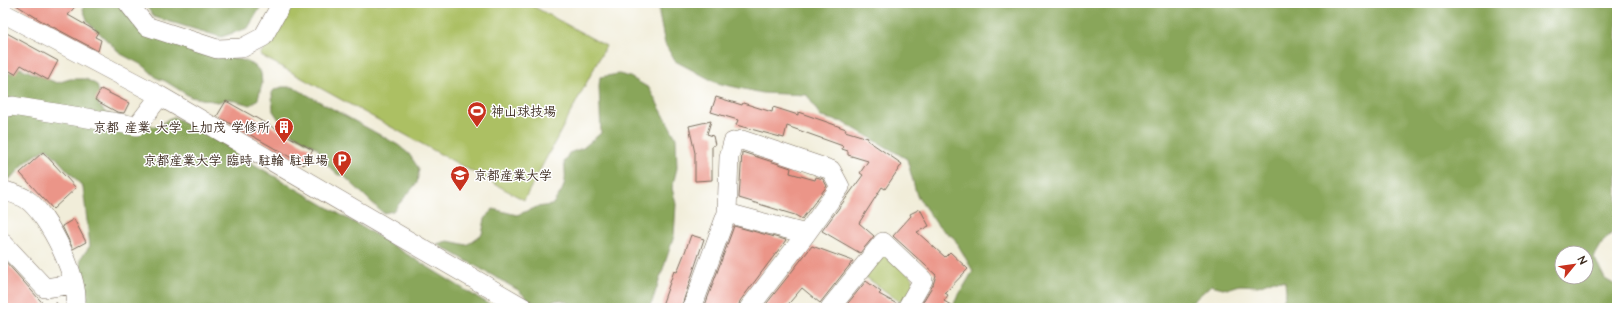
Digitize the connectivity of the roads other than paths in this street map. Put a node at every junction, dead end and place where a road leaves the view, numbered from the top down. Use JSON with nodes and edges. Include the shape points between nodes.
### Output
{"nodes":[{"id":1,"x":128,"y":3,"type":"edge"},
{"id":2,"x":282,"y":3,"type":"edge"},
{"id":3,"x":3,"y":13,"type":"edge"},
{"id":4,"x":160,"y":96,"type":"junction"},
{"id":5,"x":3,"y":108,"type":"edge"},
{"id":6,"x":3,"y":190,"type":"edge"},
{"id":7,"x":727,"y":213,"type":"junction"},
{"id":8,"x":806,"y":234,"type":"junction"},
{"id":9,"x":3,"y":243,"type":"edge"},
{"id":10,"x":73,"y":284,"type":"junction"},
{"id":11,"x":75,"y":308,"type":"edge"},
{"id":12,"x":524,"y":308,"type":"edge"},
{"id":13,"x":692,"y":308,"type":"edge"},
{"id":14,"x":749,"y":308,"type":"edge"},
{"id":15,"x":830,"y":308,"type":"edge"},
{"id":16,"x":907,"y":308,"type":"edge"}],
"edges":[{"from":1,"to":2,"type":"street","via":[[146,26],[217,49],[242,48],[263,36]]},
{"from":3,"to":4,"type":"street"},
{"from":4,"to":5,"type":"street","via":[[136,126],[12,106]]},
{"from":4,"to":12,"type":"street"},
{"from":6,"to":10,"type":"street","via":[[26,199],[45,219],[59,243]]},
{"from":7,"to":8,"type":"street"},
{"from":7,"to":8,"type":"street","via":[[729,157],[733,142],[742,140],[831,170],[840,187]]},
{"from":7,"to":13,"type":"street"},
{"from":8,"to":14,"type":"street"},
{"from":9,"to":10,"type":"street","via":[[44,288]]},
{"from":10,"to":11,"type":"street","via":[[78,300]]},
{"from":15,"to":16,"type":"street","via":[[882,242],[923,280]]}]}
